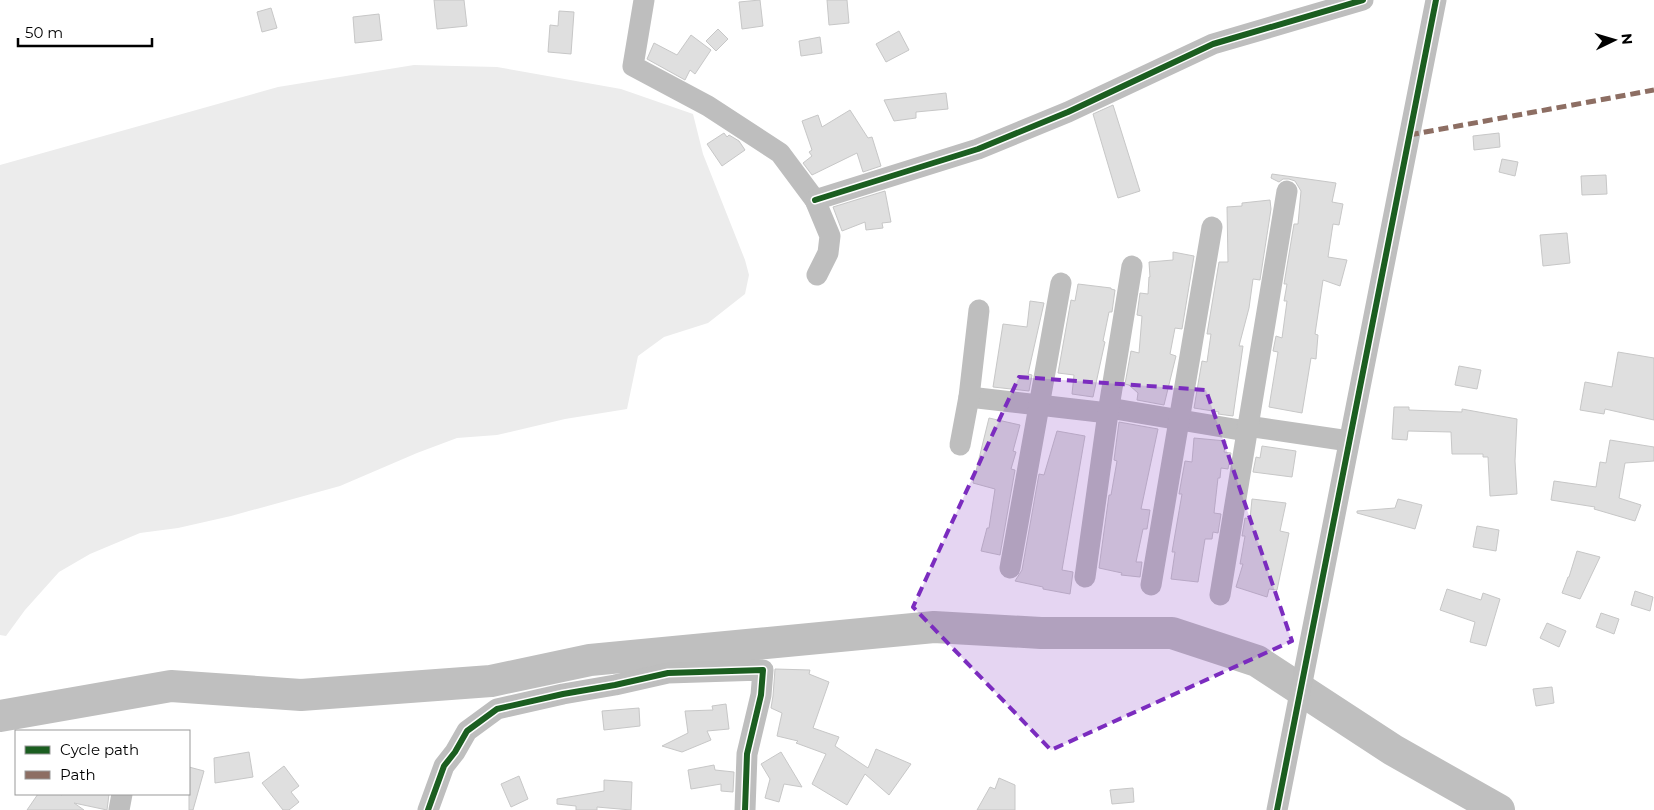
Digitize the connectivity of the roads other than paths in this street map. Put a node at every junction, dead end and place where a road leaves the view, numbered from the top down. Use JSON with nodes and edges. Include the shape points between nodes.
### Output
{"nodes":[{"id":1,"x":644,"y":0,"type":"edge"},
{"id":2,"x":1363,"y":0,"type":"edge"},
{"id":3,"x":1438,"y":1,"type":"edge"},
{"id":4,"x":1287,"y":191,"type":"dead end"},
{"id":5,"x":815,"y":200,"type":"junction"},
{"id":6,"x":1212,"y":227,"type":"dead end"},
{"id":7,"x":1132,"y":266,"type":"dead end"},
{"id":8,"x":816,"y":275,"type":"dead end"},
{"id":9,"x":1061,"y":283,"type":"dead end"},
{"id":10,"x":979,"y":310,"type":"dead end"},
{"id":11,"x":969,"y":397,"type":"junction"},
{"id":12,"x":1039,"y":405,"type":"junction"},
{"id":13,"x":1109,"y":411,"type":"junction"},
{"id":14,"x":1178,"y":420,"type":"junction"},
{"id":15,"x":1247,"y":428,"type":"junction"},
{"id":16,"x":1349,"y":441,"type":"junction"},
{"id":17,"x":960,"y":445,"type":"dead end"},
{"id":18,"x":1010,"y":568,"type":"dead end"},
{"id":19,"x":1084,"y":578,"type":"dead end"},
{"id":20,"x":1151,"y":585,"type":"dead end"},
{"id":21,"x":1220,"y":595,"type":"dead end"},
{"id":22,"x":122,"y":795,"type":"edge"},
{"id":23,"x":119,"y":810,"type":"edge"},
{"id":24,"x":428,"y":810,"type":"edge"},
{"id":25,"x":744,"y":810,"type":"edge"},
{"id":26,"x":1276,"y":810,"type":"edge"}],
"edges":[{"from":1,"to":5,"type":"street","via":[[633,66],[708,106],[780,153]]},
{"from":2,"to":5,"type":"street","via":[[1213,44],[1068,112],[978,149]]},
{"from":3,"to":16,"type":"street"},
{"from":4,"to":15,"type":"street"},
{"from":5,"to":8,"type":"street","via":[[830,236],[828,253]]},
{"from":6,"to":14,"type":"street"},
{"from":7,"to":13,"type":"street"},
{"from":9,"to":12,"type":"street"},
{"from":10,"to":11,"type":"street"},
{"from":11,"to":12,"type":"street"},
{"from":11,"to":17,"type":"street"},
{"from":12,"to":13,"type":"street"},
{"from":12,"to":18,"type":"street"},
{"from":13,"to":14,"type":"street"},
{"from":13,"to":19,"type":"street"},
{"from":14,"to":15,"type":"street"},
{"from":14,"to":20,"type":"street"},
{"from":15,"to":16,"type":"street"},
{"from":15,"to":21,"type":"street"},
{"from":16,"to":26,"type":"street"},
{"from":22,"to":23,"type":"street"},
{"from":24,"to":25,"type":"street","via":[[444,766],[467,731],[497,710],[668,673],[763,670],[761,695],[747,754]]}]}
